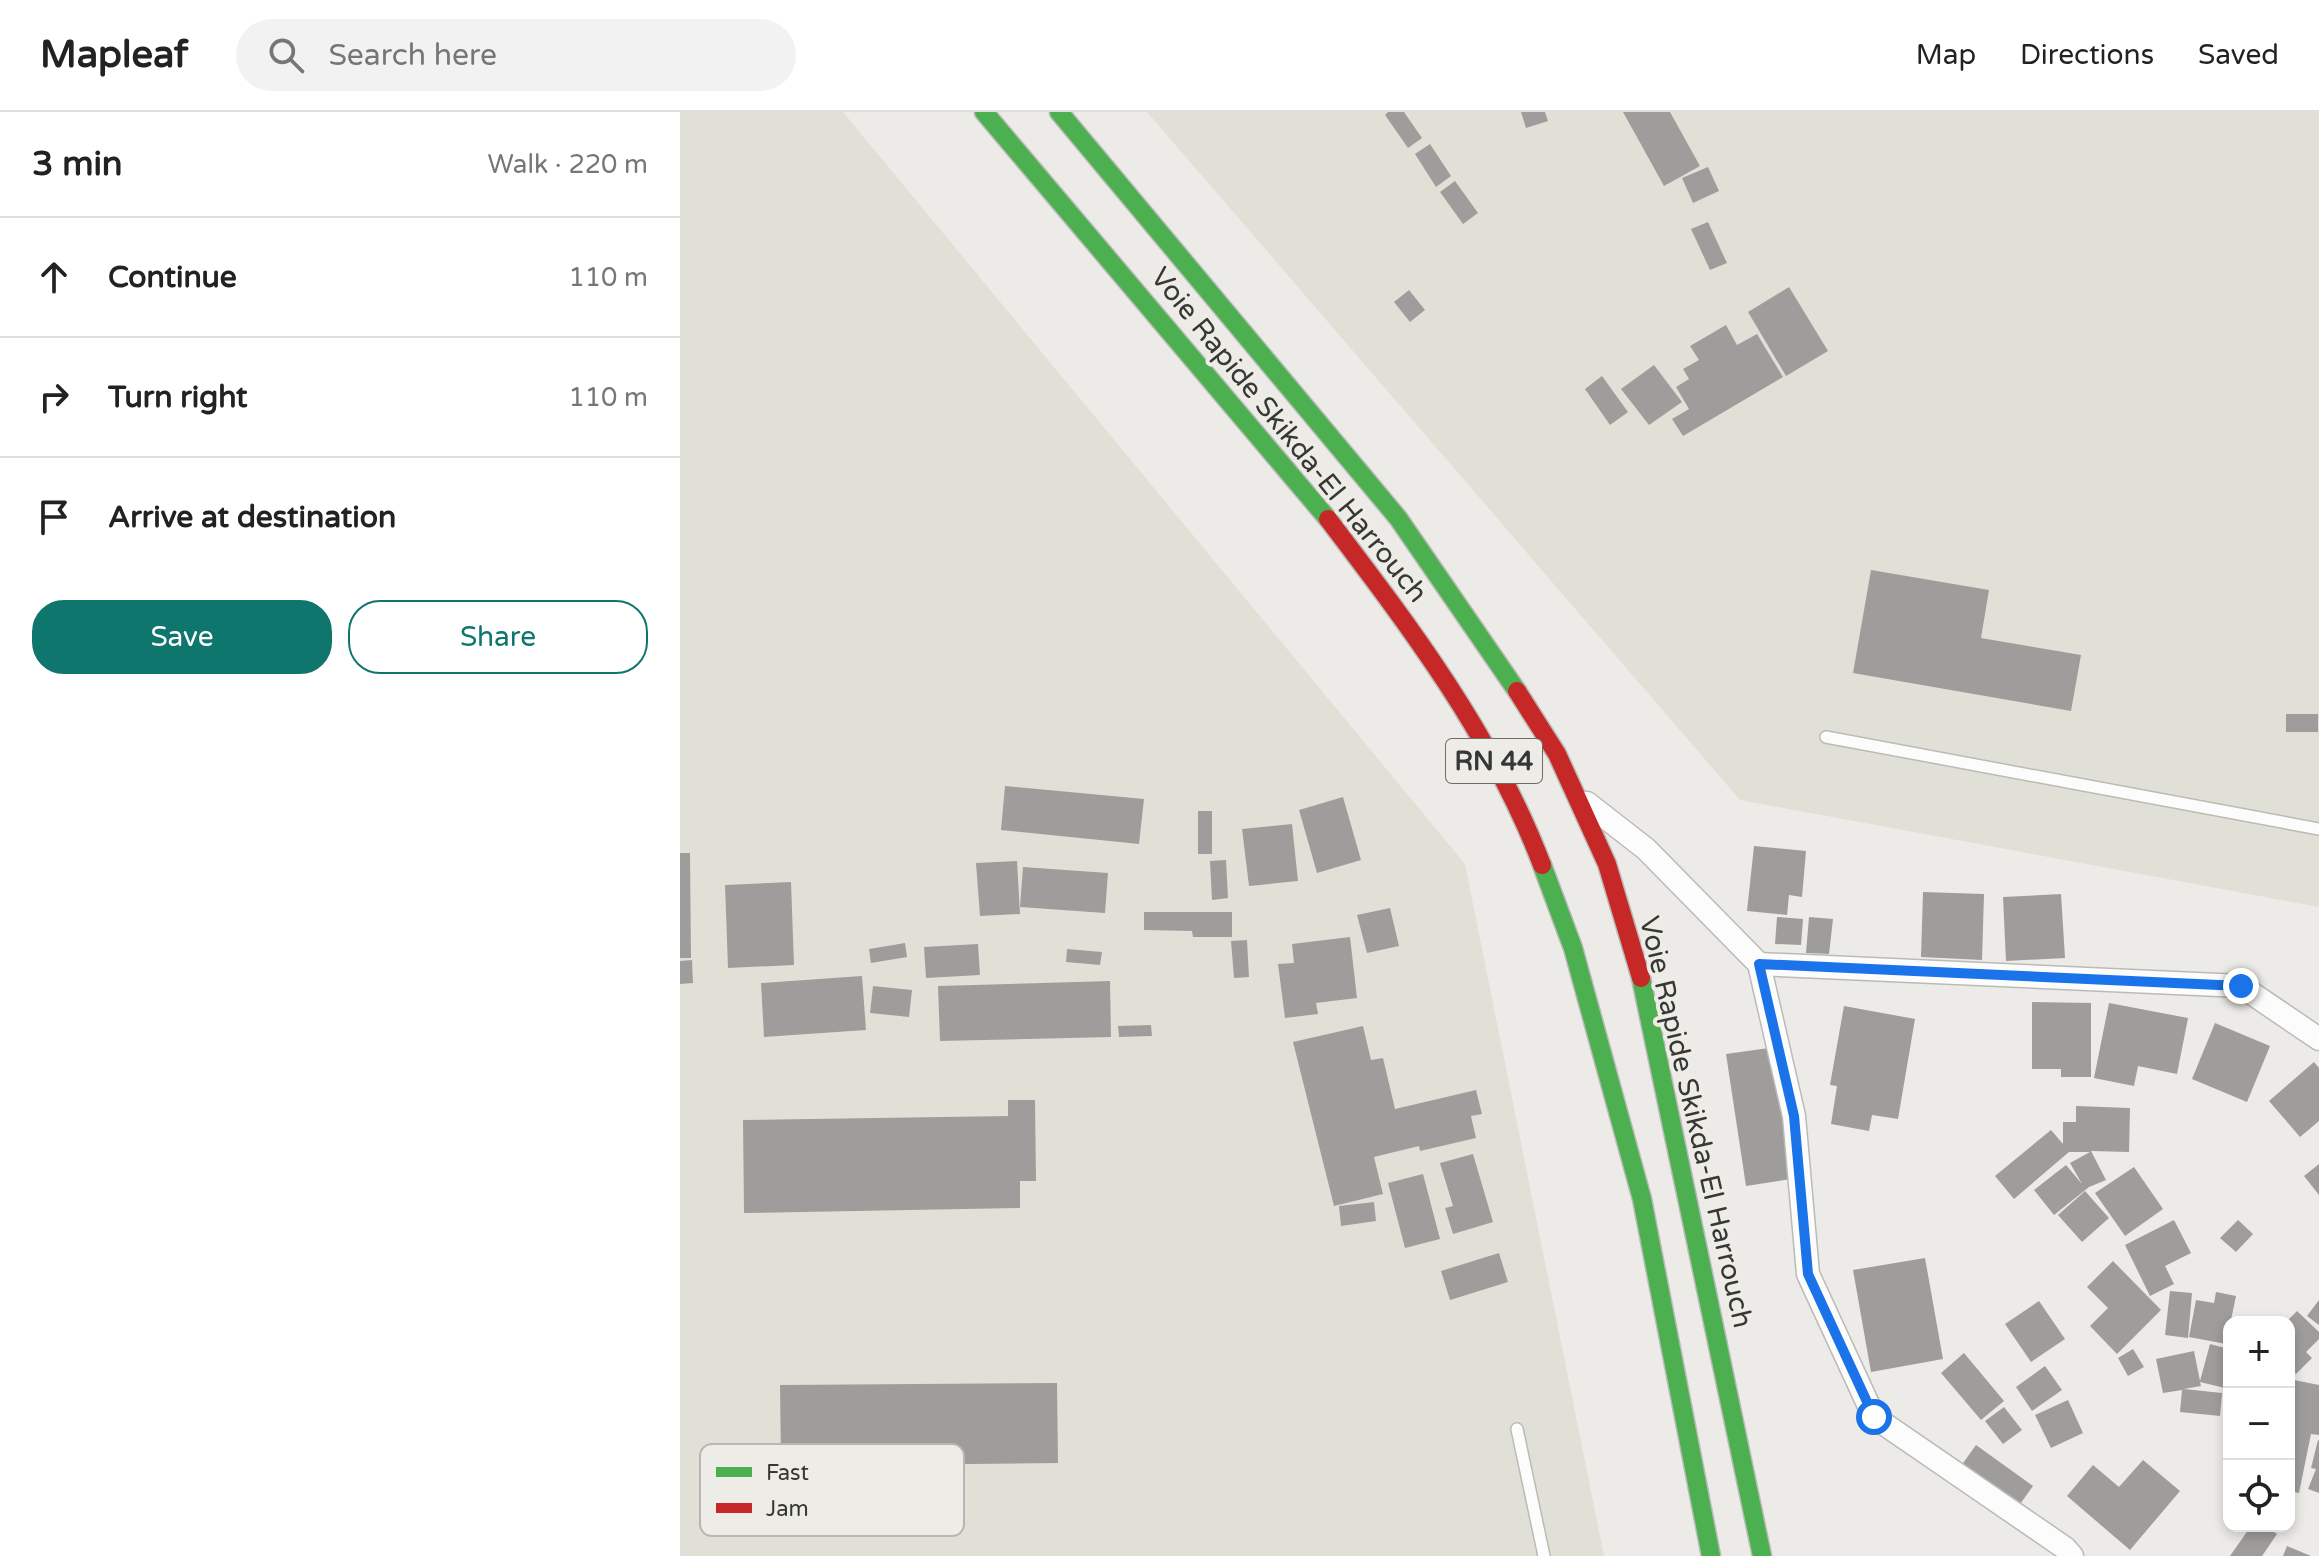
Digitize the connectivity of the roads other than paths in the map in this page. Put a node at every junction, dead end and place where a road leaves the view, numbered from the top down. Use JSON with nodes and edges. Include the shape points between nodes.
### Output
{"nodes":[{"id":1,"x":984,"y":112,"type":"edge"},
{"id":2,"x":1059,"y":112,"type":"edge"},
{"id":3,"x":1826,"y":737,"type":"dead end"},
{"id":4,"x":1574,"y":793,"type":"junction"},
{"id":5,"x":2319,"y":829,"type":"edge"},
{"id":6,"x":1759,"y":964,"type":"junction"},
{"id":7,"x":2319,"y":1039,"type":"edge"},
{"id":8,"x":1517,"y":1429,"type":"dead end"},
{"id":9,"x":1544,"y":1556,"type":"edge"},
{"id":10,"x":1711,"y":1556,"type":"edge"},
{"id":11,"x":1762,"y":1556,"type":"edge"},
{"id":12,"x":2072,"y":1556,"type":"edge"}],
"edges":[{"from":1,"to":10,"type":"highway","name":"Voie Rapide Skikda-El Harrouch","number":"RN 44","via":[[1306,490],[1475,724],[1532,839],[1573,948],[1642,1199]]},
{"from":2,"to":4,"type":"highway","name":"Voie Rapide Skikda-El Harrouch","number":"RN 44","via":[[1398,518],[1494,655],[1557,754]]},
{"from":3,"to":5,"type":"lane"},
{"from":4,"to":6,"type":"street","via":[[1646,849]]},
{"from":4,"to":11,"type":"highway","name":"Voie Rapide Skikda-El Harrouch","number":"RN 44","via":[[1607,864],[1642,980]]},
{"from":6,"to":7,"type":"street","via":[[2241,986]]},
{"from":6,"to":12,"type":"street","via":[[1794,1116],[1808,1274],[1874,1417]]},
{"from":8,"to":9,"type":"lane"}]}
